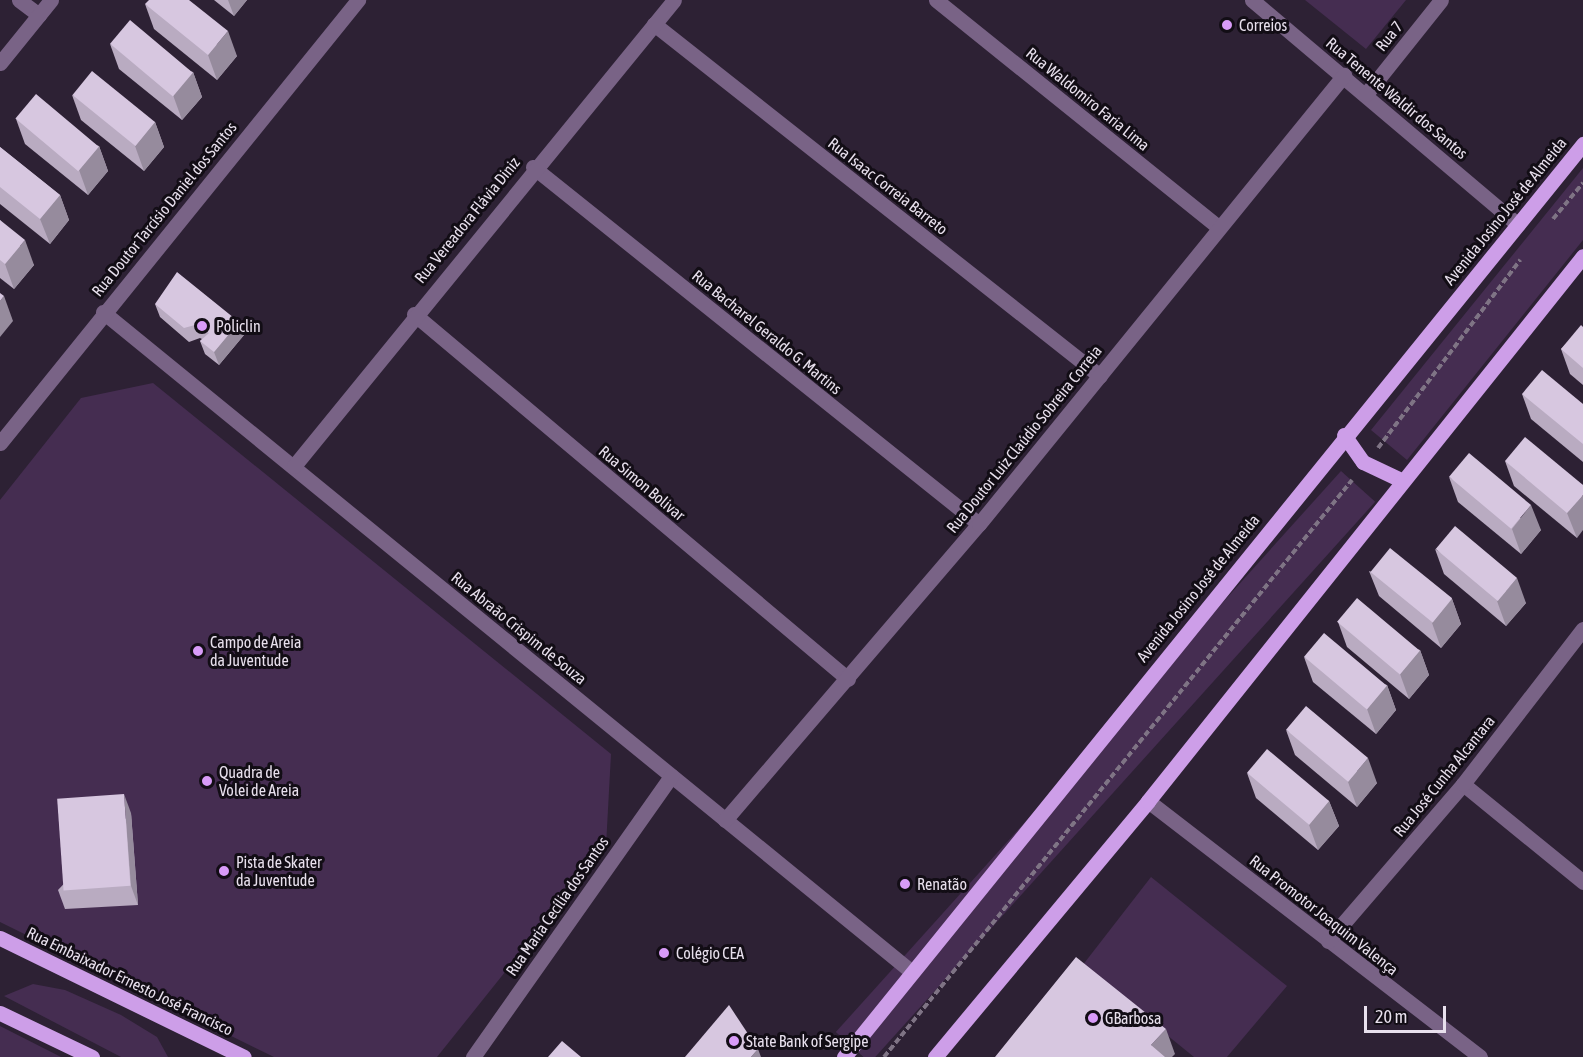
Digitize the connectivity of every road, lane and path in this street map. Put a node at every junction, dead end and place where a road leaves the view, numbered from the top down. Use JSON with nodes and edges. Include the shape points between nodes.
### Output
{"nodes":[{"id":1,"x":20,"y":0,"type":"edge"},
{"id":2,"x":51,"y":0,"type":"edge"},
{"id":3,"x":358,"y":0,"type":"edge"},
{"id":4,"x":674,"y":0,"type":"edge"},
{"id":5,"x":936,"y":0,"type":"edge"},
{"id":6,"x":1252,"y":0,"type":"edge"},
{"id":7,"x":1441,"y":0,"type":"edge"},
{"id":8,"x":39,"y":15,"type":"junction"},
{"id":9,"x":654,"y":24,"type":"junction"},
{"id":10,"x":0,"y":63,"type":"edge"},
{"id":11,"x":1344,"y":75,"type":"junction"},
{"id":12,"x":1366,"y":93,"type":"junction"},
{"id":13,"x":1583,"y":144,"type":"edge"},
{"id":14,"x":533,"y":167,"type":"junction"},
{"id":15,"x":1583,"y":183,"type":"edge"},
{"id":16,"x":1549,"y":224,"type":"dead end"},
{"id":17,"x":1518,"y":225,"type":"junction"},
{"id":18,"x":1218,"y":227,"type":"junction"},
{"id":19,"x":1528,"y":249,"type":"dead end"},
{"id":20,"x":1583,"y":256,"type":"edge"},
{"id":21,"x":103,"y":312,"type":"junction"},
{"id":22,"x":414,"y":314,"type":"junction"},
{"id":23,"x":1100,"y":376,"type":"junction"},
{"id":24,"x":1344,"y":435,"type":"junction"},
{"id":25,"x":0,"y":443,"type":"edge"},
{"id":26,"x":1366,"y":464,"type":"junction"},
{"id":27,"x":294,"y":466,"type":"junction"},
{"id":28,"x":1401,"y":480,"type":"junction"},
{"id":29,"x":979,"y":524,"type":"junction"},
{"id":30,"x":1581,"y":634,"type":"edge"},
{"id":31,"x":848,"y":679,"type":"junction"},
{"id":32,"x":671,"y":776,"type":"junction"},
{"id":33,"x":1463,"y":784,"type":"junction"},
{"id":34,"x":1148,"y":801,"type":"junction"},
{"id":35,"x":725,"y":820,"type":"junction"},
{"id":36,"x":1583,"y":882,"type":"edge"},
{"id":37,"x":0,"y":938,"type":"edge"},
{"id":38,"x":1328,"y":941,"type":"junction"},
{"id":39,"x":912,"y":972,"type":"junction"},
{"id":40,"x":0,"y":1013,"type":"edge"},
{"id":41,"x":92,"y":1057,"type":"edge"},
{"id":42,"x":244,"y":1057,"type":"edge"},
{"id":43,"x":473,"y":1057,"type":"edge"},
{"id":44,"x":844,"y":1057,"type":"edge"},
{"id":45,"x":884,"y":1057,"type":"edge"},
{"id":46,"x":935,"y":1057,"type":"edge"},
{"id":47,"x":1480,"y":1057,"type":"edge"}],
"edges":[{"from":1,"to":8,"type":"street"},
{"from":2,"to":8,"type":"street"},
{"from":3,"to":21,"type":"street","name":"Rua Doutor Tarcísio Daniel dos Santos"},
{"from":4,"to":9,"type":"street","name":"Rua Vereadora Flávia Diniz"},
{"from":5,"to":18,"type":"street","name":"Rua Waldomiro Faria Lima"},
{"from":6,"to":11,"type":"street","name":"Rua Tenente Waldir dos Santos"},
{"from":7,"to":12,"type":"street","name":"Rua 7"},
{"from":8,"to":10,"type":"street"},
{"from":9,"to":14,"type":"street","name":"Rua Vereadora Flávia Diniz"},
{"from":9,"to":23,"type":"street","name":"Rua Isaac Correia Barreto"},
{"from":11,"to":12,"type":"street","name":"Rua Tenente Waldir dos Santos"},
{"from":11,"to":18,"type":"street","name":"Rua Doutor Luiz Claúdio Sobreira Correia"},
{"from":12,"to":17,"type":"street","name":"Rua Tenente Waldir dos Santos"},
{"from":13,"to":17,"type":"main road","name":"Avenida Josino José de Almeida"},
{"from":14,"to":22,"type":"street","name":"Rua Vereadora Flávia Diniz"},
{"from":14,"to":29,"type":"street","name":"Rua Bacharel Geraldo G. Martins"},
{"from":15,"to":16,"type":"path"},
{"from":17,"to":24,"type":"main road","name":"Avenida Josino José de Almeida"},
{"from":18,"to":23,"type":"street","name":"Rua Doutor Luiz Claúdio Sobreira Correia"},
{"from":19,"to":26,"type":"path"},
{"from":20,"to":28,"type":"main road"},
{"from":21,"to":25,"type":"street","name":"Rua Doutor Tarcísio Daniel dos Santos"},
{"from":21,"to":27,"type":"street","name":"Rua Abraão Crispim de Souza"},
{"from":22,"to":27,"type":"street","name":"Rua Vereadora Flávia Diniz"},
{"from":22,"to":31,"type":"street","name":"Rua Simon Bolivar"},
{"from":23,"to":29,"type":"street","name":"Rua Doutor Luiz Claúdio Sobreira Correia"},
{"from":24,"to":26,"type":"main road"},
{"from":24,"to":39,"type":"main road","name":"Avenida Josino José de Almeida"},
{"from":26,"to":28,"type":"main road"},
{"from":26,"to":45,"type":"path"},
{"from":27,"to":32,"type":"street","name":"Rua Abraão Crispim de Souza"},
{"from":28,"to":34,"type":"main road"},
{"from":29,"to":31,"type":"street","name":"Rua Doutor Luiz Claúdio Sobreira Correia"},
{"from":30,"to":33,"type":"street","name":"Rua José Cunha Alcantara"},
{"from":31,"to":35,"type":"street","name":"Rua Doutor Luiz Claúdio Sobreira Correia"},
{"from":32,"to":35,"type":"street","name":"Rua Abraão Crispim de Souza"},
{"from":32,"to":43,"type":"street","name":"Rua Maria Cecília dos Santos"},
{"from":33,"to":36,"type":"street"},
{"from":33,"to":38,"type":"street","name":"Rua José Cunha Alcantara"},
{"from":34,"to":38,"type":"street","name":"Rua Promotor Joaquim Valença"},
{"from":34,"to":46,"type":"main road"},
{"from":35,"to":39,"type":"street","name":"Rua Abraão Crispim de Souza"},
{"from":37,"to":42,"type":"main road","name":"Rua Embaixador Ernesto José Francisco"},
{"from":38,"to":47,"type":"street","name":"Rua Promotor Joaquim Valença"},
{"from":39,"to":44,"type":"main road","name":"Avenida Josino José de Almeida"},
{"from":40,"to":41,"type":"main road"}]}
